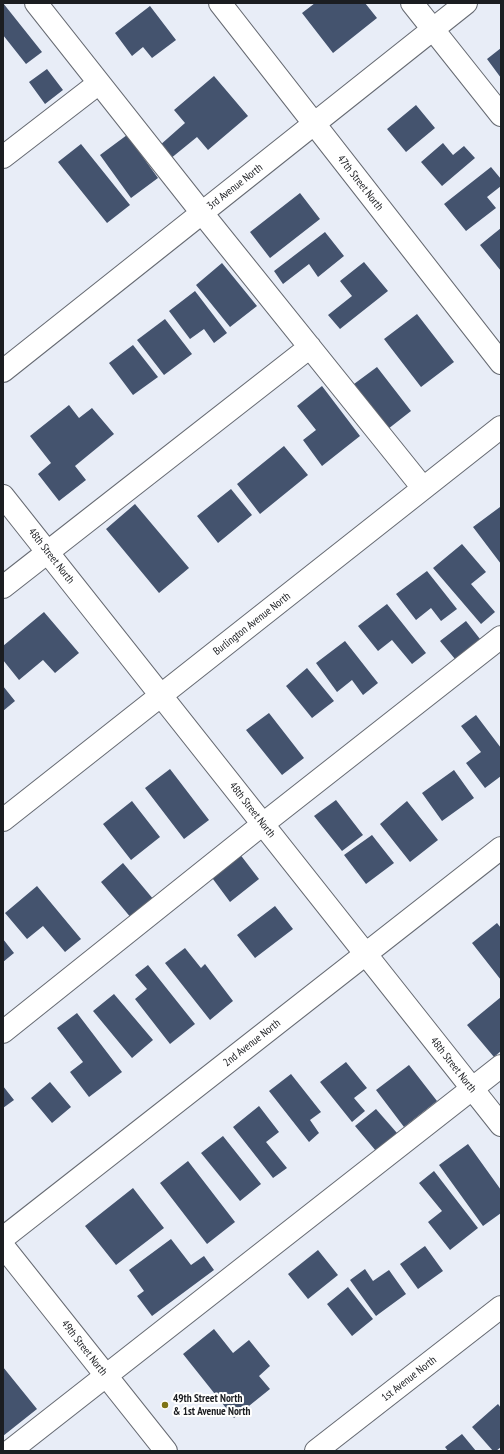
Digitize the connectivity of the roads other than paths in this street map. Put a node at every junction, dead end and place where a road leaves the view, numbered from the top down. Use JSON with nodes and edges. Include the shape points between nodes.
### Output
{"nodes":[{"id":1,"x":36,"y":3,"type":"edge"},
{"id":2,"x":220,"y":3,"type":"edge"},
{"id":3,"x":412,"y":3,"type":"edge"},
{"id":4,"x":466,"y":3,"type":"edge"},
{"id":5,"x":433,"y":29,"type":"junction"},
{"id":6,"x":99,"y":83,"type":"junction"},
{"id":7,"x":501,"y":115,"type":"edge"},
{"id":8,"x":314,"y":124,"type":"junction"},
{"id":9,"x":3,"y":157,"type":"edge"},
{"id":10,"x":202,"y":213,"type":"junction"},
{"id":11,"x":310,"y":347,"type":"junction"},
{"id":12,"x":501,"y":363,"type":"edge"},
{"id":13,"x":3,"y":370,"type":"edge"},
{"id":14,"x":501,"y":427,"type":"edge"},
{"id":15,"x":423,"y":488,"type":"junction"},
{"id":16,"x":3,"y":496,"type":"edge"},
{"id":17,"x":47,"y":552,"type":"junction"},
{"id":18,"x":3,"y":587,"type":"edge"},
{"id":19,"x":501,"y":637,"type":"edge"},
{"id":20,"x":161,"y":696,"type":"junction"},
{"id":21,"x":3,"y":820,"type":"edge"},
{"id":22,"x":263,"y":824,"type":"junction"},
{"id":23,"x":501,"y":848,"type":"edge"},
{"id":24,"x":366,"y":955,"type":"junction"},
{"id":25,"x":3,"y":1032,"type":"edge"},
{"id":26,"x":501,"y":1066,"type":"edge"},
{"id":27,"x":472,"y":1089,"type":"junction"},
{"id":28,"x":501,"y":1125,"type":"edge"},
{"id":29,"x":3,"y":1238,"type":"edge"},
{"id":30,"x":3,"y":1246,"type":"edge"},
{"id":31,"x":501,"y":1307,"type":"edge"},
{"id":32,"x":106,"y":1375,"type":"junction"},
{"id":33,"x":10,"y":1451,"type":"edge"},
{"id":34,"x":166,"y":1451,"type":"edge"},
{"id":35,"x":316,"y":1451,"type":"edge"}],
"edges":[{"from":1,"to":6,"type":"street"},
{"from":2,"to":8,"type":"street","name":"47th Street North"},
{"from":3,"to":5,"type":"street"},
{"from":4,"to":5,"type":"street","name":"3rd Avenue North"},
{"from":5,"to":7,"type":"street"},
{"from":5,"to":8,"type":"street","name":"3rd Avenue North"},
{"from":6,"to":9,"type":"street"},
{"from":6,"to":10,"type":"street"},
{"from":8,"to":10,"type":"street","name":"3rd Avenue North"},
{"from":8,"to":12,"type":"street","name":"47th Street North"},
{"from":10,"to":11,"type":"street"},
{"from":10,"to":13,"type":"street","name":"3rd Avenue North"},
{"from":11,"to":15,"type":"street"},
{"from":11,"to":17,"type":"street"},
{"from":14,"to":15,"type":"street","name":"Burlington Avenue North"},
{"from":15,"to":20,"type":"street","name":"Burlington Avenue North"},
{"from":16,"to":17,"type":"street","name":"48th Street North"},
{"from":17,"to":18,"type":"street"},
{"from":17,"to":20,"type":"street","name":"48th Street North"},
{"from":19,"to":22,"type":"street"},
{"from":20,"to":21,"type":"street","name":"Burlington Avenue North"},
{"from":20,"to":22,"type":"street","name":"48th Street North"},
{"from":22,"to":24,"type":"street","name":"48th Street North"},
{"from":22,"to":25,"type":"street"},
{"from":23,"to":24,"type":"street","name":"2nd Avenue North"},
{"from":24,"to":27,"type":"street","name":"48th Street North"},
{"from":24,"to":29,"type":"street","name":"2nd Avenue North"},
{"from":26,"to":27,"type":"street"},
{"from":27,"to":28,"type":"street","name":"48th Street North"},
{"from":27,"to":32,"type":"street"},
{"from":30,"to":32,"type":"street","name":"49th Street North"},
{"from":31,"to":35,"type":"street","name":"1st Avenue North"},
{"from":32,"to":33,"type":"street"},
{"from":32,"to":34,"type":"street","name":"49th Street North"}]}
